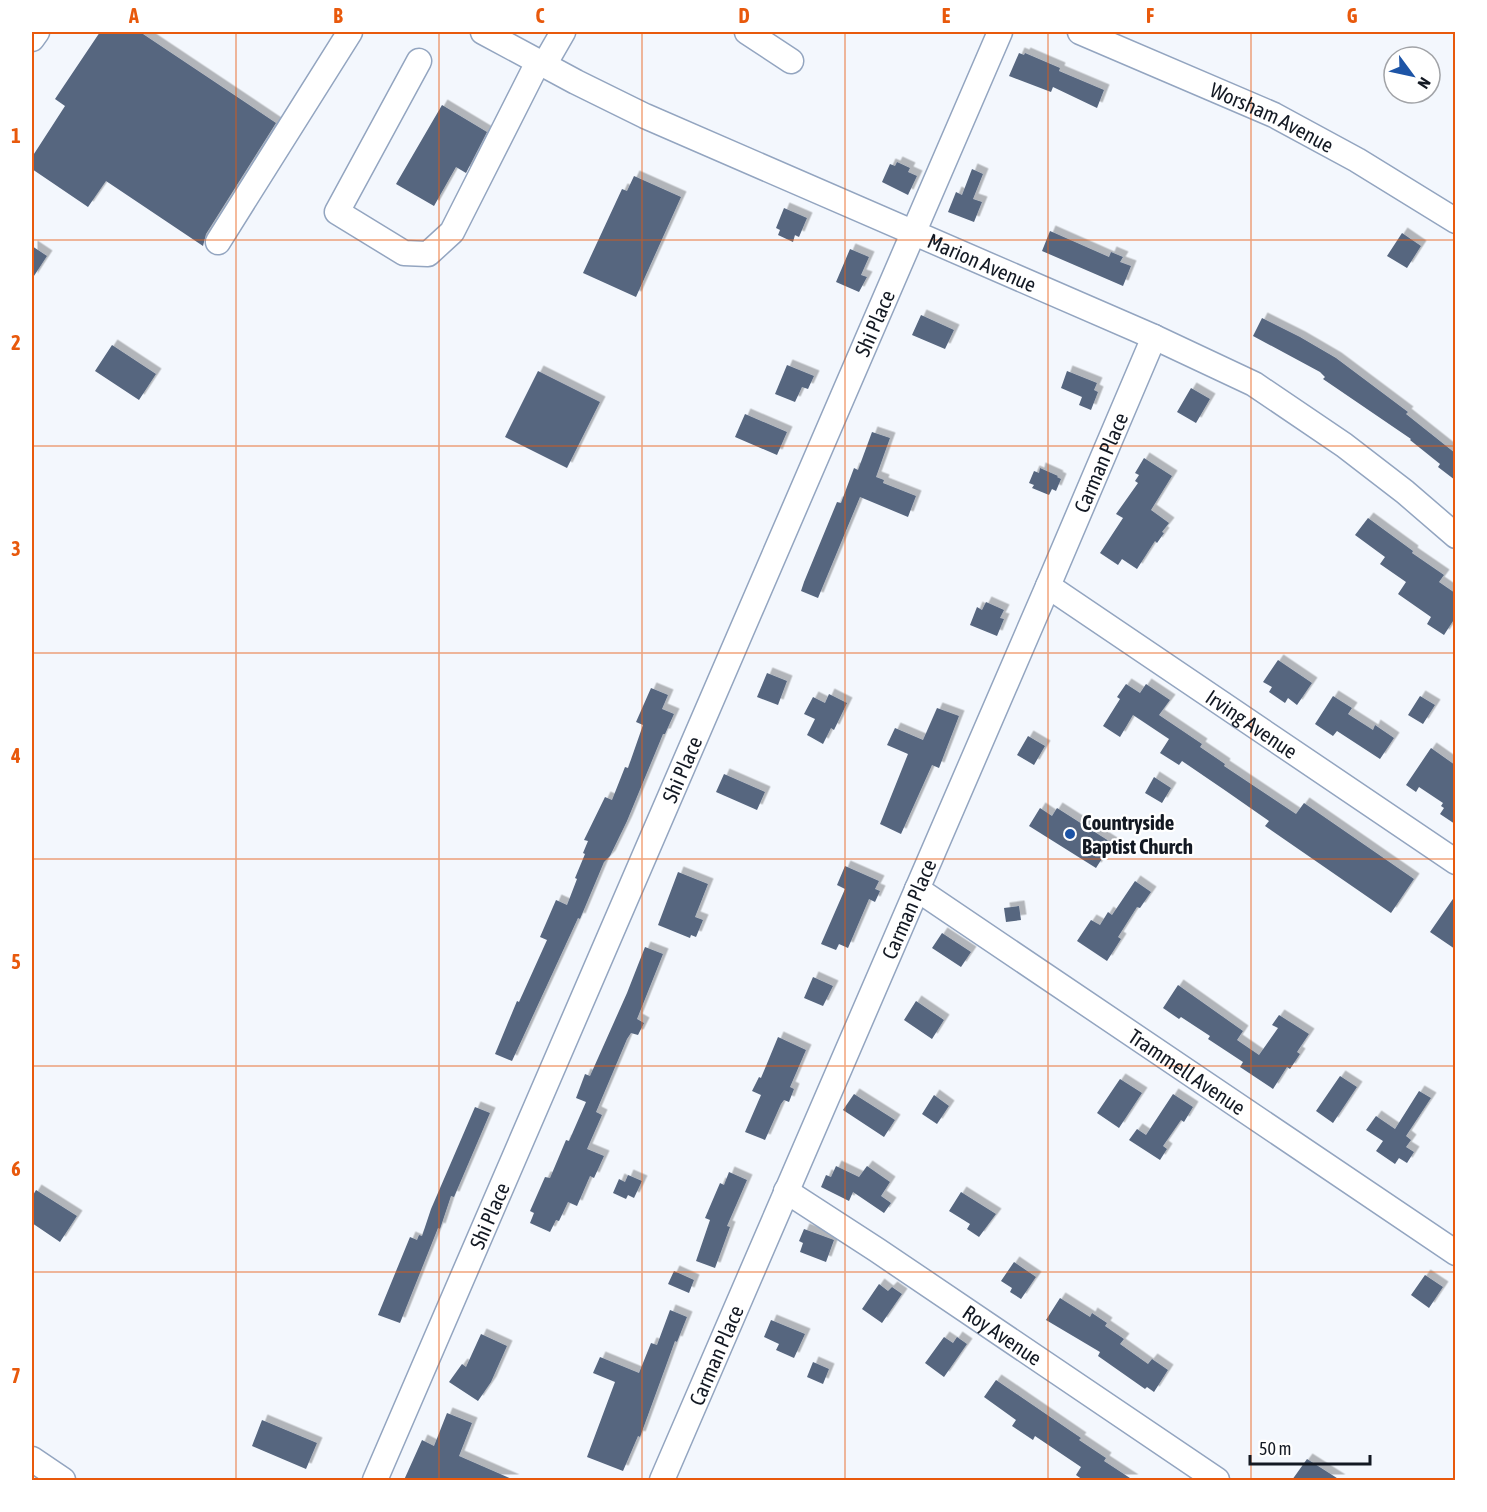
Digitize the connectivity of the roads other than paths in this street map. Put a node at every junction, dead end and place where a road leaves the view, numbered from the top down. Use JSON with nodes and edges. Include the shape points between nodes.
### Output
{"nodes":[{"id":1,"x":36,"y":32,"type":"edge"},
{"id":2,"x":350,"y":32,"type":"edge"},
{"id":3,"x":483,"y":32,"type":"edge"},
{"id":4,"x":563,"y":32,"type":"edge"},
{"id":5,"x":747,"y":32,"type":"edge"},
{"id":6,"x":1000,"y":32,"type":"edge"},
{"id":7,"x":1080,"y":32,"type":"edge"},
{"id":8,"x":32,"y":39,"type":"edge"},
{"id":9,"x":790,"y":61,"type":"dead end"},
{"id":10,"x":419,"y":62,"type":"dead end"},
{"id":11,"x":541,"y":64,"type":"junction"},
{"id":12,"x":1455,"y":221,"type":"edge"},
{"id":13,"x":913,"y":233,"type":"junction"},
{"id":14,"x":218,"y":242,"type":"dead end"},
{"id":15,"x":1154,"y":337,"type":"junction"},
{"id":16,"x":1455,"y":536,"type":"edge"},
{"id":17,"x":1048,"y":586,"type":"junction"},
{"id":18,"x":1455,"y":862,"type":"edge"},
{"id":19,"x":917,"y":888,"type":"junction"},
{"id":20,"x":786,"y":1191,"type":"junction"},
{"id":21,"x":1455,"y":1253,"type":"edge"},
{"id":22,"x":32,"y":1459,"type":"edge"},
{"id":23,"x":63,"y":1480,"type":"edge"},
{"id":24,"x":375,"y":1480,"type":"edge"},
{"id":25,"x":662,"y":1480,"type":"edge"},
{"id":26,"x":1217,"y":1480,"type":"edge"}],
"edges":[{"from":1,"to":8,"type":"street"},
{"from":2,"to":14,"type":"street"},
{"from":3,"to":11,"type":"street","name":"Marion Avenue"},
{"from":4,"to":11,"type":"street"},
{"from":5,"to":9,"type":"street"},
{"from":6,"to":13,"type":"street","name":"Shi Place"},
{"from":7,"to":12,"type":"street","name":"Worsham Avenue","via":[[1274,115],[1357,160]]},
{"from":10,"to":11,"type":"street","via":[[337,213],[404,254],[428,254],[452,232]]},
{"from":11,"to":13,"type":"street","name":"Marion Avenue","via":[[645,116]]},
{"from":13,"to":15,"type":"street","name":"Marion Avenue"},
{"from":13,"to":24,"type":"street","name":"Shi Place"},
{"from":15,"to":16,"type":"street","name":"Marion Avenue","via":[[1254,384],[1405,492]]},
{"from":15,"to":17,"type":"street","name":"Carman Place"},
{"from":17,"to":18,"type":"street","name":"Irving Avenue"},
{"from":17,"to":19,"type":"street","name":"Carman Place"},
{"from":19,"to":20,"type":"street","name":"Carman Place"},
{"from":19,"to":21,"type":"street","name":"Trammell Avenue"},
{"from":20,"to":25,"type":"street","name":"Carman Place"},
{"from":20,"to":26,"type":"street","name":"Roy Avenue"},
{"from":22,"to":23,"type":"street"}]}
